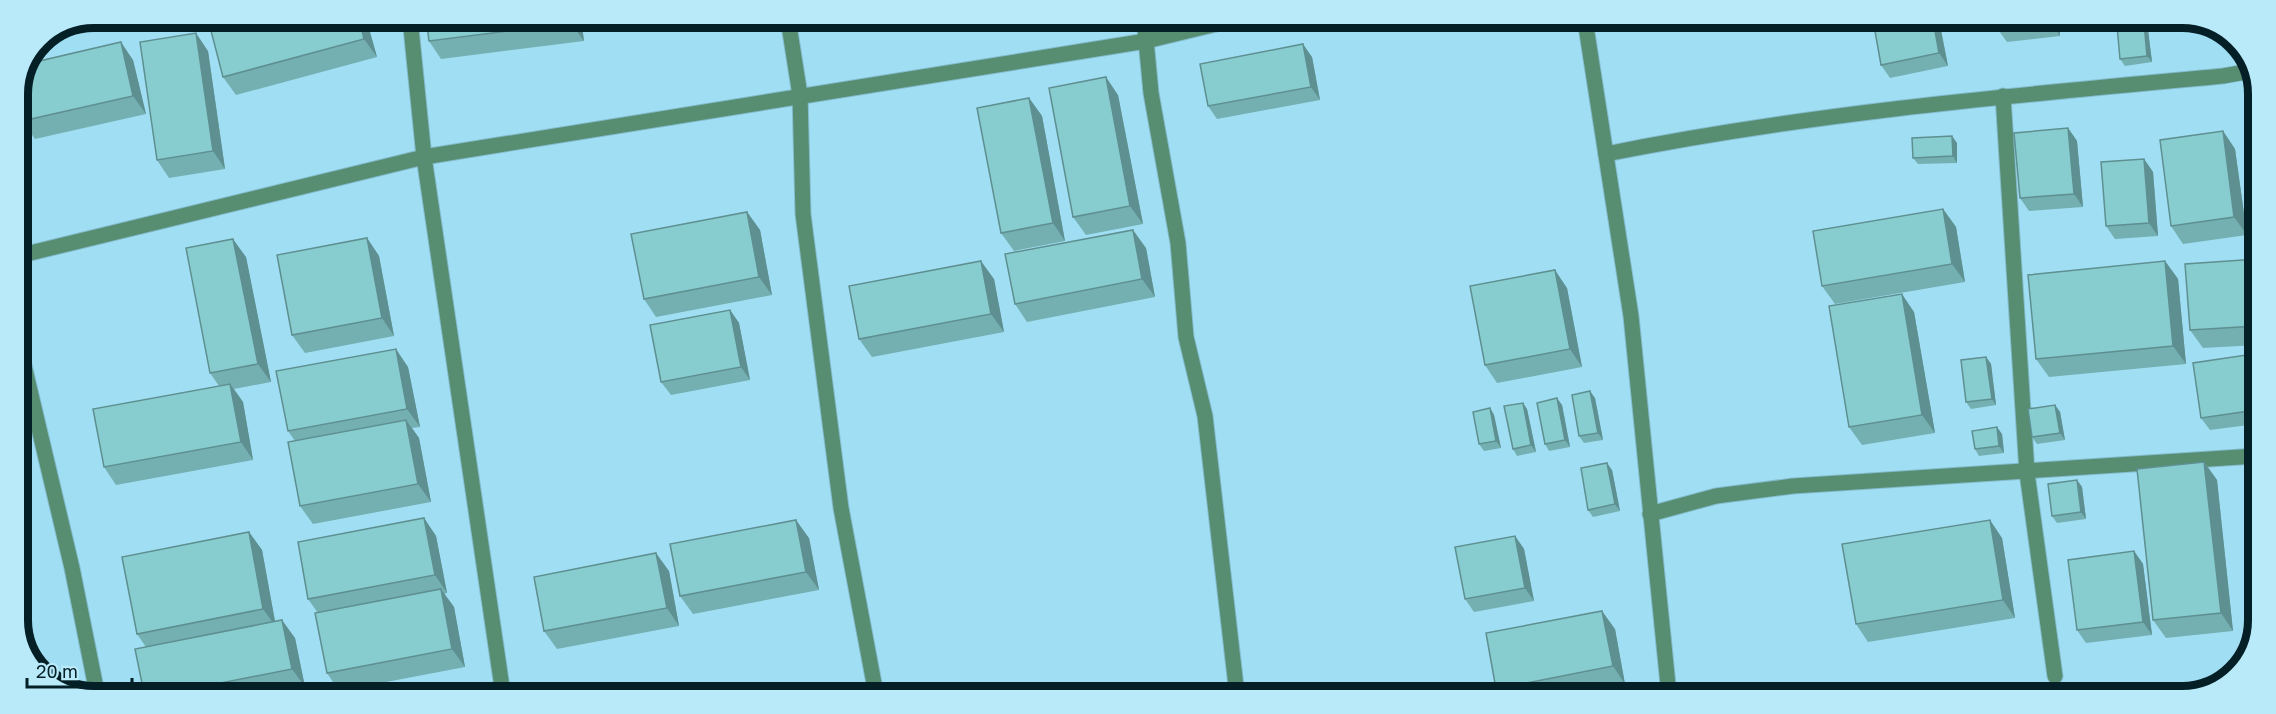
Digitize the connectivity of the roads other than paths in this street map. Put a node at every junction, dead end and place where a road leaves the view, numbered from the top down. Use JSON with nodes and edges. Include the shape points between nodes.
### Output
{"nodes":[{"id":1,"x":411,"y":28,"type":"edge"},
{"id":2,"x":789,"y":28,"type":"edge"},
{"id":3,"x":1145,"y":28,"type":"edge"},
{"id":4,"x":1202,"y":28,"type":"edge"},
{"id":5,"x":1587,"y":28,"type":"edge"},
{"id":6,"x":1146,"y":41,"type":"junction"},
{"id":7,"x":2243,"y":72,"type":"edge"},
{"id":8,"x":800,"y":95,"type":"junction"},
{"id":9,"x":2003,"y":96,"type":"junction"},
{"id":10,"x":1606,"y":154,"type":"junction"},
{"id":11,"x":424,"y":157,"type":"junction"},
{"id":12,"x":28,"y":253,"type":"edge"},
{"id":13,"x":29,"y":385,"type":"edge"},
{"id":14,"x":2248,"y":457,"type":"edge"},
{"id":15,"x":2027,"y":473,"type":"junction"},
{"id":16,"x":1650,"y":514,"type":"junction"},
{"id":17,"x":2055,"y":676,"type":"dead end"},
{"id":18,"x":95,"y":686,"type":"edge"},
{"id":19,"x":502,"y":686,"type":"edge"},
{"id":20,"x":874,"y":686,"type":"edge"},
{"id":21,"x":1236,"y":686,"type":"edge"},
{"id":22,"x":1668,"y":686,"type":"edge"}],
"edges":[{"from":1,"to":11,"type":"street"},
{"from":2,"to":8,"type":"street"},
{"from":3,"to":6,"type":"street"},
{"from":4,"to":6,"type":"street"},
{"from":5,"to":10,"type":"street"},
{"from":6,"to":8,"type":"street"},
{"from":6,"to":21,"type":"street","via":[[1151,93],[1178,243],[1186,337],[1205,416]]},
{"from":7,"to":9,"type":"street"},
{"from":8,"to":11,"type":"street"},
{"from":8,"to":20,"type":"street","via":[[803,214],[841,508]]},
{"from":9,"to":10,"type":"street","via":[[1699,135]]},
{"from":9,"to":15,"type":"street"},
{"from":10,"to":16,"type":"street","via":[[1631,316]]},
{"from":11,"to":12,"type":"street"},
{"from":11,"to":19,"type":"street"},
{"from":13,"to":18,"type":"street","via":[[72,568]]},
{"from":14,"to":15,"type":"street"},
{"from":15,"to":16,"type":"street","via":[[1793,486],[1716,496]]},
{"from":15,"to":17,"type":"street"},
{"from":16,"to":22,"type":"street"}]}
